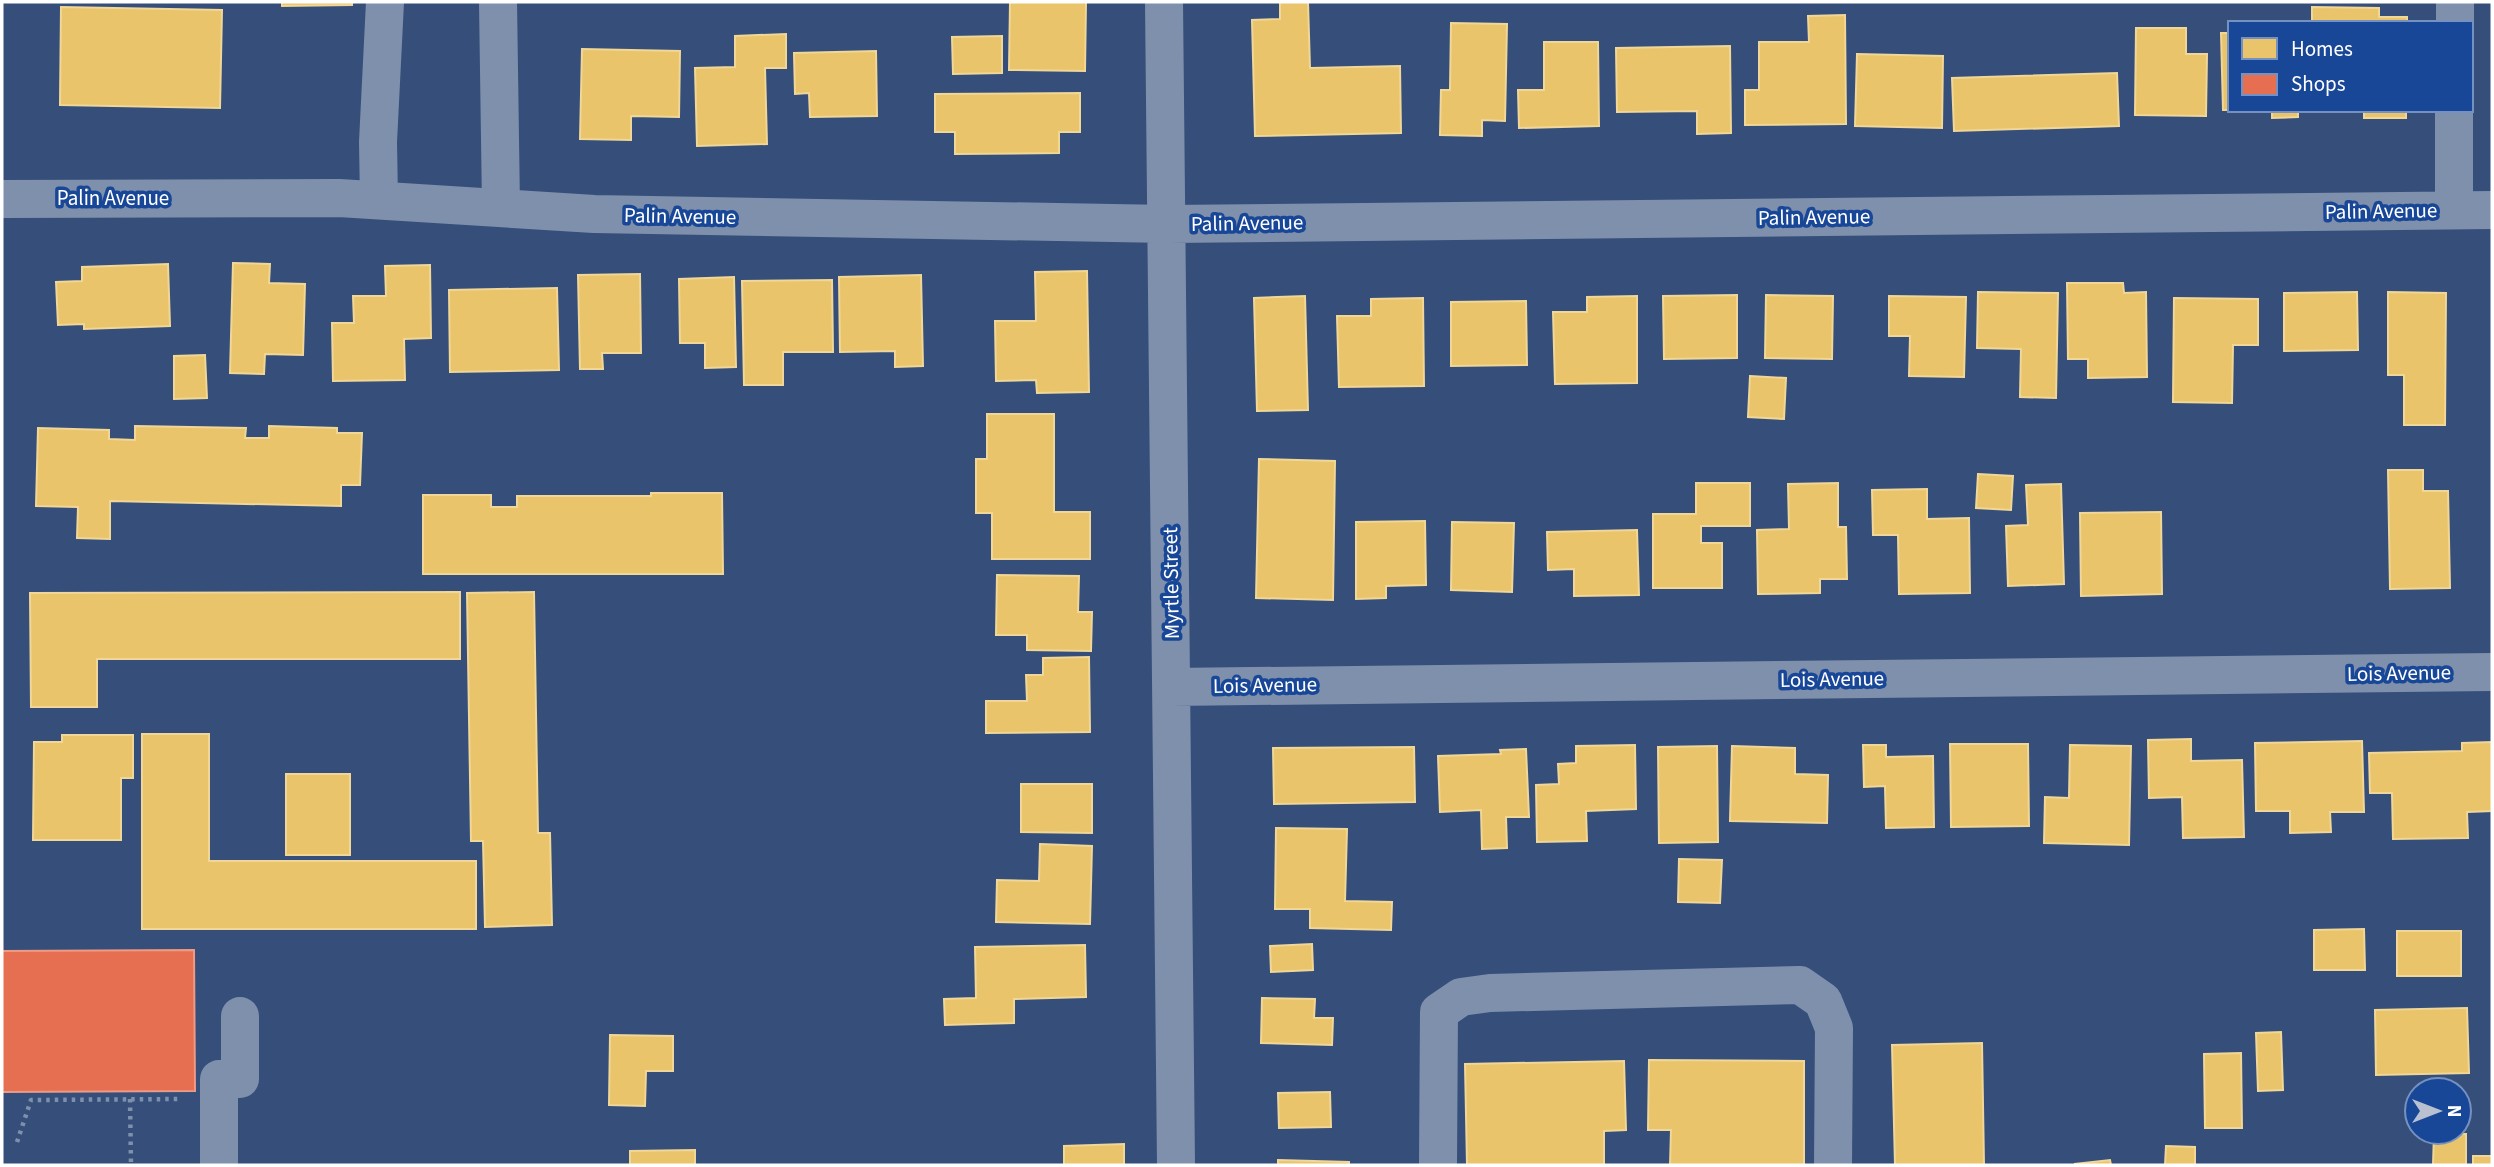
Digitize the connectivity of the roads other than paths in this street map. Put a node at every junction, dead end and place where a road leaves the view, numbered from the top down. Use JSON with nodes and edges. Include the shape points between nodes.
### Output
{"nodes":[{"id":1,"x":385,"y":2,"type":"edge"},
{"id":2,"x":498,"y":2,"type":"edge"},
{"id":3,"x":1164,"y":2,"type":"edge"},
{"id":4,"x":2455,"y":2,"type":"edge"},
{"id":5,"x":2455,"y":21,"type":"edge"},
{"id":6,"x":2454,"y":112,"type":"edge"},
{"id":7,"x":2,"y":199,"type":"edge"},
{"id":8,"x":379,"y":200,"type":"junction"},
{"id":9,"x":501,"y":207,"type":"junction"},
{"id":10,"x":2492,"y":210,"type":"edge"},
{"id":11,"x":2454,"y":211,"type":"junction"},
{"id":12,"x":1167,"y":224,"type":"junction"},
{"id":13,"x":2492,"y":672,"type":"edge"},
{"id":14,"x":1172,"y":687,"type":"junction"},
{"id":15,"x":240,"y":1016,"type":"dead end"},
{"id":16,"x":219,"y":1165,"type":"edge"},
{"id":17,"x":1176,"y":1165,"type":"edge"},
{"id":18,"x":1438,"y":1165,"type":"edge"},
{"id":19,"x":1833,"y":1165,"type":"edge"}],
"edges":[{"from":1,"to":8,"type":"street"},
{"from":2,"to":9,"type":"street"},
{"from":3,"to":12,"type":"street","name":"Myrtle Street"},
{"from":4,"to":5,"type":"street"},
{"from":6,"to":11,"type":"street"},
{"from":7,"to":8,"type":"street","name":"Palin Avenue"},
{"from":8,"to":9,"type":"street","name":"Palin Avenue"},
{"from":9,"to":12,"type":"street","name":"Palin Avenue","via":[[594,215]]},
{"from":10,"to":11,"type":"street","name":"Palin Avenue"},
{"from":11,"to":12,"type":"street","name":"Palin Avenue"},
{"from":12,"to":14,"type":"street","name":"Myrtle Street"},
{"from":13,"to":14,"type":"street","name":"Lois Avenue"},
{"from":14,"to":17,"type":"street","name":"Myrtle Street"},
{"from":15,"to":16,"type":"street","via":[[240,1079],[219,1079]]},
{"from":18,"to":19,"type":"street","via":[[1439,1012],[1461,997],[1800,985],[1823,1001],[1834,1028]]}]}
